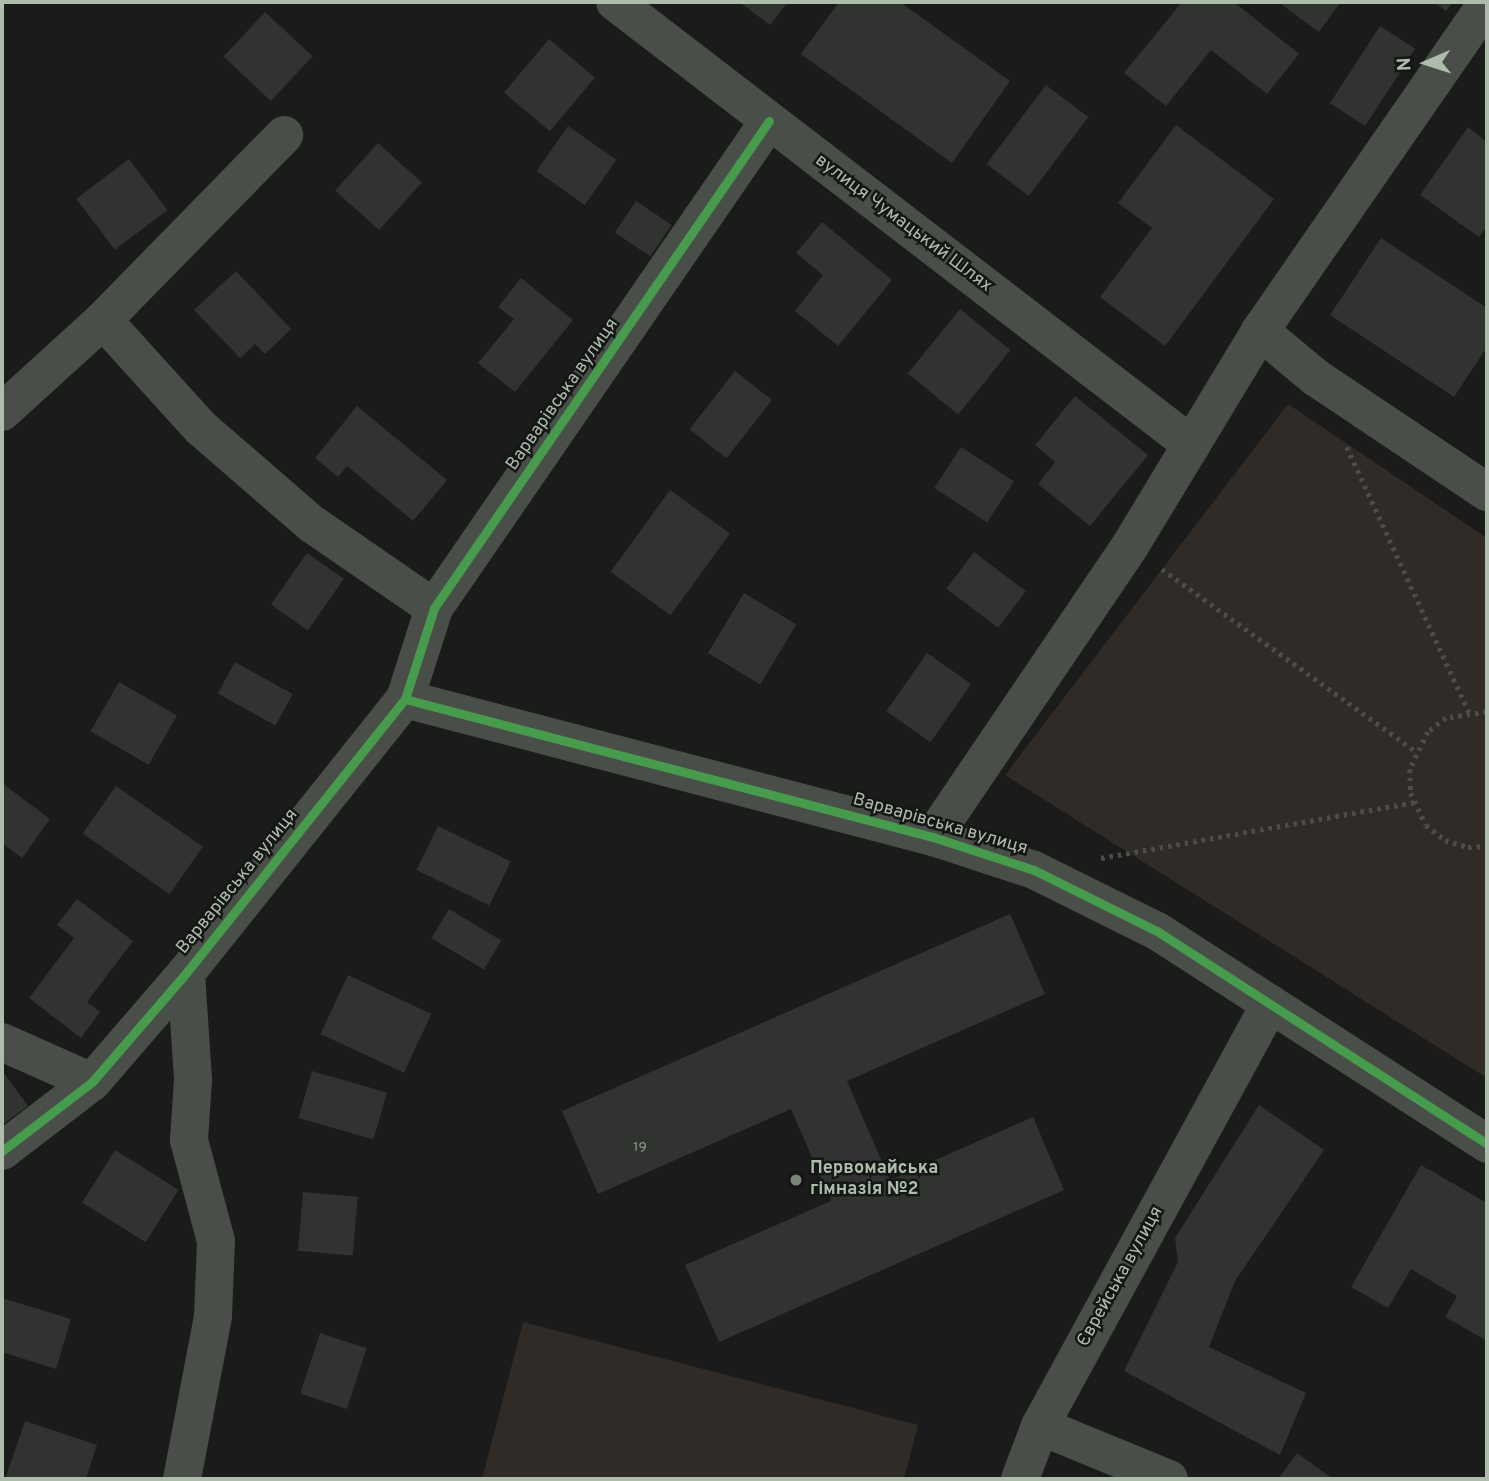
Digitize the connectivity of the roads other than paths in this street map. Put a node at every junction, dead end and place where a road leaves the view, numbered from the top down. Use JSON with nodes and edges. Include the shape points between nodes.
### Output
{"nodes":[{"id":1,"x":615,"y":2,"type":"edge"},
{"id":2,"x":1487,"y":3,"type":"edge"},
{"id":3,"x":769,"y":121,"type":"junction"},
{"id":4,"x":284,"y":135,"type":"dead end"},
{"id":5,"x":103,"y":320,"type":"junction"},
{"id":6,"x":1260,"y":331,"type":"junction"},
{"id":7,"x":2,"y":412,"type":"edge"},
{"id":8,"x":1192,"y":445,"type":"junction"},
{"id":9,"x":1487,"y":492,"type":"edge"},
{"id":10,"x":434,"y":608,"type":"junction"},
{"id":11,"x":405,"y":699,"type":"junction"},
{"id":12,"x":933,"y":837,"type":"junction"},
{"id":13,"x":186,"y":973,"type":"junction"},
{"id":14,"x":1270,"y":1004,"type":"junction"},
{"id":15,"x":2,"y":1042,"type":"edge"},
{"id":16,"x":92,"y":1082,"type":"junction"},
{"id":17,"x":1487,"y":1144,"type":"edge"},
{"id":18,"x":2,"y":1151,"type":"edge"},
{"id":19,"x":1040,"y":1426,"type":"junction"},
{"id":20,"x":182,"y":1479,"type":"edge"},
{"id":21,"x":1020,"y":1479,"type":"edge"},
{"id":22,"x":1170,"y":1479,"type":"edge"}],
"edges":[{"from":1,"to":3,"type":"street","name":"вулиця Чумацький Шлях"},
{"from":2,"to":6,"type":"street"},
{"from":3,"to":8,"type":"street","name":"вулиця Чумацький Шлях"},
{"from":3,"to":10,"type":"street","name":"Варварівська вулиця"},
{"from":4,"to":5,"type":"street"},
{"from":5,"to":7,"type":"street"},
{"from":5,"to":10,"type":"street","via":[[211,437],[312,524]]},
{"from":6,"to":8,"type":"street"},
{"from":6,"to":9,"type":"street","via":[[1315,377]]},
{"from":8,"to":12,"type":"street","via":[[1130,546]]},
{"from":10,"to":11,"type":"street","name":"Варварівська вулиця"},
{"from":11,"to":12,"type":"street","name":"Варварівська вулиця"},
{"from":11,"to":13,"type":"street","name":"Варварівська вулиця"},
{"from":12,"to":14,"type":"street","name":"Варварівська вулиця","via":[[1034,870],[1157,932]]},
{"from":13,"to":16,"type":"street","name":"Варварівська вулиця"},
{"from":13,"to":20,"type":"street","via":[[193,1079],[189,1140],[216,1241],[213,1316]]},
{"from":14,"to":17,"type":"street","name":"Варварівська вулиця"},
{"from":14,"to":19,"type":"street","name":"Єврейська вулиця"},
{"from":15,"to":16,"type":"street"},
{"from":16,"to":18,"type":"street","name":"Варварівська вулиця"},
{"from":19,"to":21,"type":"street","name":"Єврейська вулиця"},
{"from":19,"to":22,"type":"street"}]}
